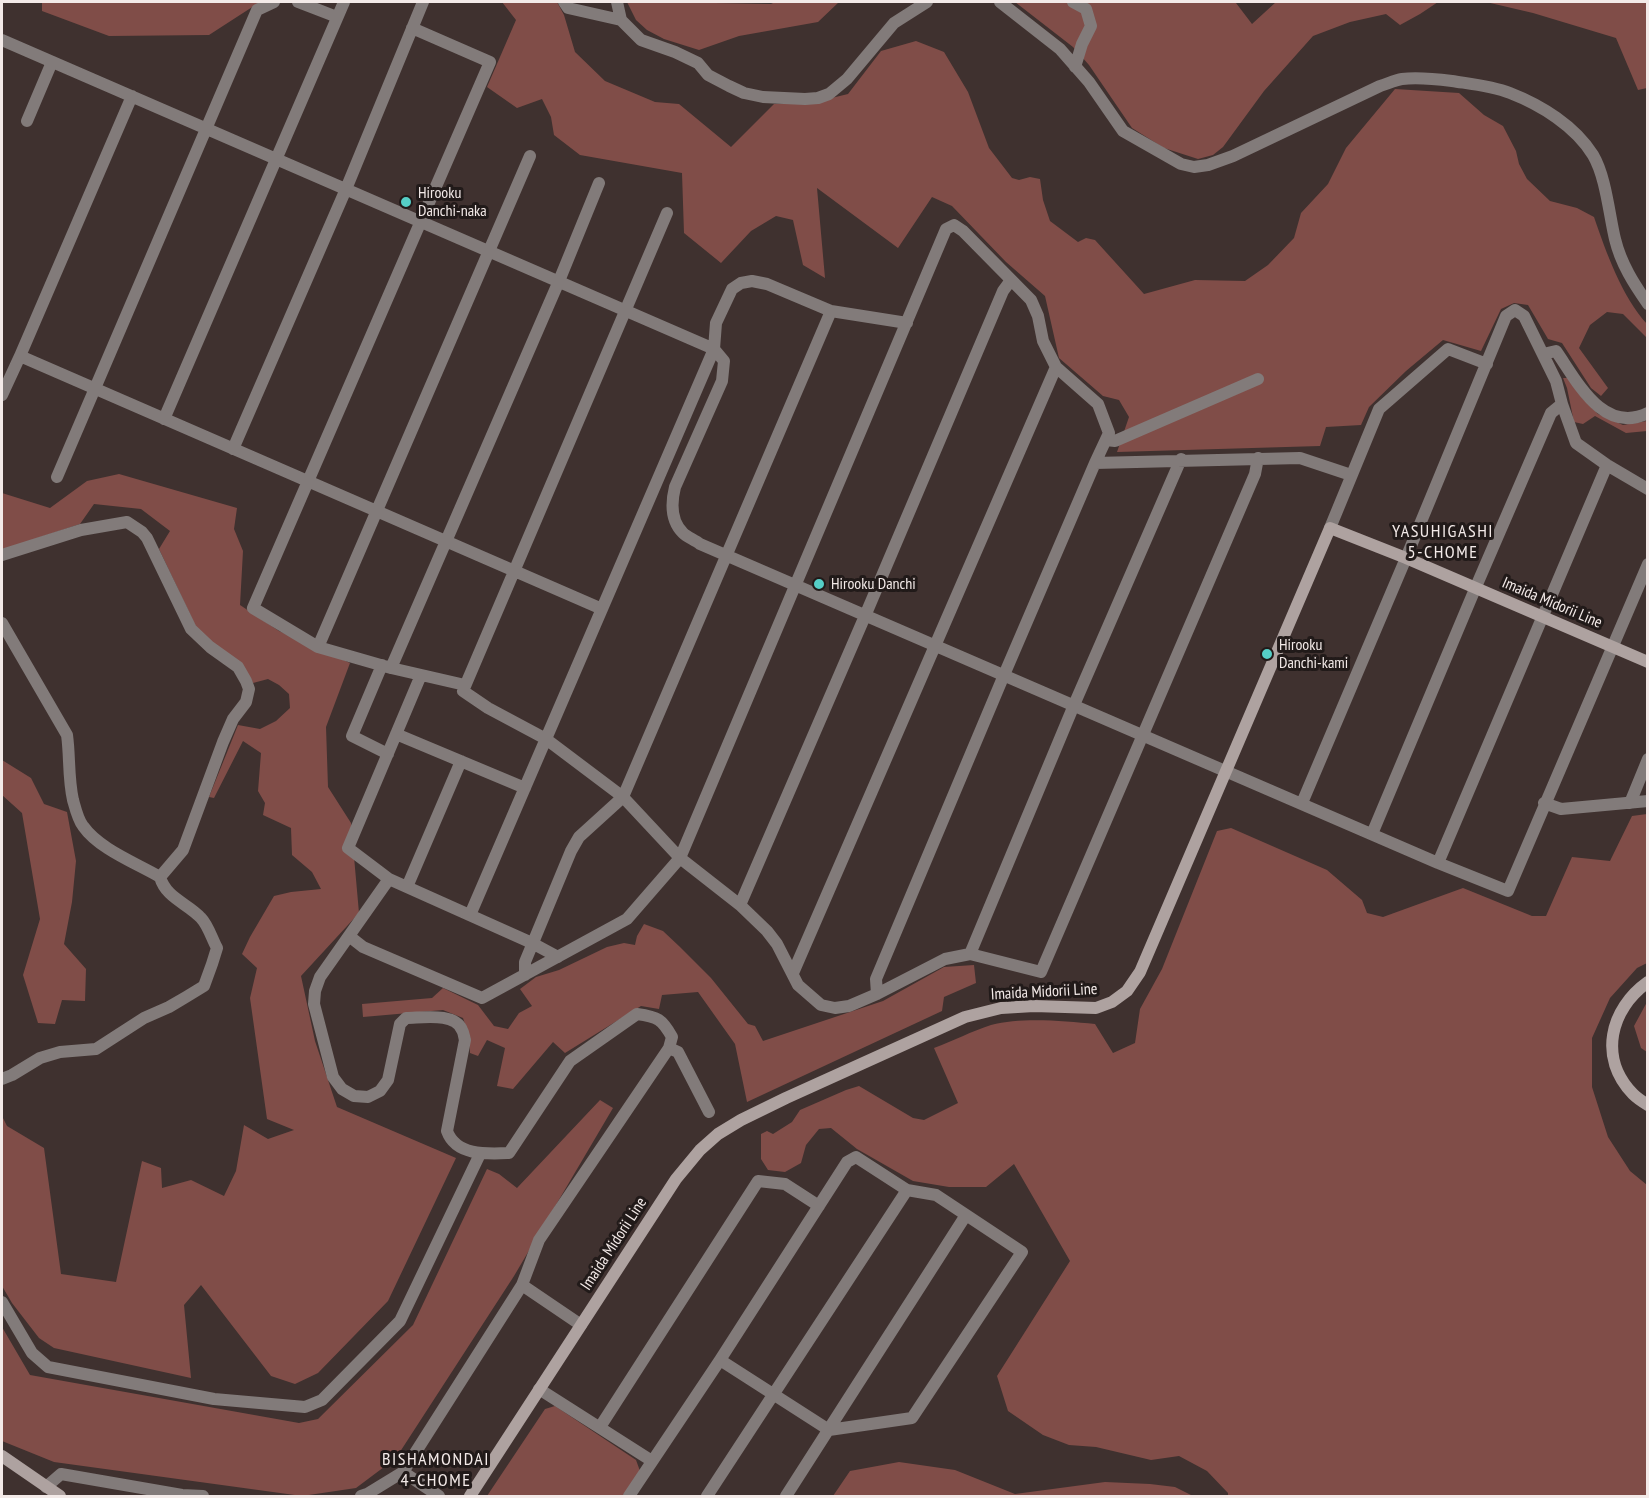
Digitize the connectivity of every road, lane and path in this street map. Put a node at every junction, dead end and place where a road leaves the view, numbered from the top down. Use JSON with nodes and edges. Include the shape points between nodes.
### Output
{"nodes":[{"id":1,"x":274,"y":2,"type":"edge"},
{"id":2,"x":298,"y":2,"type":"edge"},
{"id":3,"x":344,"y":2,"type":"edge"},
{"id":4,"x":423,"y":2,"type":"edge"},
{"id":5,"x":564,"y":2,"type":"edge"},
{"id":6,"x":617,"y":2,"type":"edge"},
{"id":7,"x":927,"y":2,"type":"edge"},
{"id":8,"x":1000,"y":2,"type":"edge"},
{"id":9,"x":1073,"y":2,"type":"edge"},
{"id":10,"x":337,"y":17,"type":"junction"},
{"id":11,"x":621,"y":20,"type":"junction"},
{"id":12,"x":412,"y":28,"type":"junction"},
{"id":13,"x":2,"y":40,"type":"edge"},
{"id":14,"x":52,"y":62,"type":"junction"},
{"id":15,"x":1075,"y":67,"type":"junction"},
{"id":16,"x":132,"y":96,"type":"junction"},
{"id":17,"x":27,"y":121,"type":"dead end"},
{"id":18,"x":207,"y":129,"type":"junction"},
{"id":19,"x":530,"y":156,"type":"dead end"},
{"id":20,"x":277,"y":159,"type":"junction"},
{"id":21,"x":599,"y":183,"type":"dead end"},
{"id":22,"x":346,"y":189,"type":"junction"},
{"id":23,"x":667,"y":213,"type":"dead end"},
{"id":24,"x":420,"y":221,"type":"junction"},
{"id":25,"x":489,"y":250,"type":"junction"},
{"id":26,"x":1011,"y":280,"type":"junction"},
{"id":27,"x":559,"y":281,"type":"junction"},
{"id":28,"x":1647,"y":304,"type":"edge"},
{"id":29,"x":626,"y":310,"type":"junction"},
{"id":30,"x":831,"y":311,"type":"junction"},
{"id":31,"x":907,"y":322,"type":"junction"},
{"id":32,"x":714,"y":349,"type":"junction"},
{"id":33,"x":1543,"y":354,"type":"junction"},
{"id":34,"x":20,"y":356,"type":"junction"},
{"id":35,"x":1487,"y":364,"type":"junction"},
{"id":36,"x":1056,"y":367,"type":"junction"},
{"id":37,"x":1258,"y":379,"type":"dead end"},
{"id":38,"x":3,"y":387,"type":"edge"},
{"id":39,"x":95,"y":389,"type":"junction"},
{"id":40,"x":1562,"y":405,"type":"junction"},
{"id":41,"x":1647,"y":413,"type":"edge"},
{"id":42,"x":164,"y":419,"type":"junction"},
{"id":43,"x":1106,"y":440,"type":"junction"},
{"id":44,"x":233,"y":449,"type":"junction"},
{"id":45,"x":1258,"y":458,"type":"junction"},
{"id":46,"x":1181,"y":459,"type":"junction"},
{"id":47,"x":1095,"y":463,"type":"junction"},
{"id":48,"x":1607,"y":465,"type":"junction"},
{"id":49,"x":1352,"y":475,"type":"junction"},
{"id":50,"x":57,"y":477,"type":"dead end"},
{"id":51,"x":309,"y":482,"type":"junction"},
{"id":52,"x":1647,"y":489,"type":"edge"},
{"id":53,"x":377,"y":511,"type":"junction"},
{"id":54,"x":1330,"y":528,"type":"junction"},
{"id":55,"x":446,"y":541,"type":"junction"},
{"id":56,"x":2,"y":555,"type":"edge"},
{"id":57,"x":727,"y":556,"type":"junction"},
{"id":58,"x":1406,"y":558,"type":"junction"},
{"id":59,"x":1647,"y":564,"type":"edge"},
{"id":60,"x":514,"y":571,"type":"junction"},
{"id":61,"x":796,"y":586,"type":"junction"},
{"id":62,"x":1475,"y":589,"type":"junction"},
{"id":63,"x":602,"y":609,"type":"junction"},
{"id":64,"x":866,"y":616,"type":"junction"},
{"id":65,"x":1543,"y":617,"type":"junction"},
{"id":66,"x":2,"y":623,"type":"edge"},
{"id":67,"x":935,"y":646,"type":"junction"},
{"id":68,"x":1612,"y":646,"type":"junction"},
{"id":69,"x":318,"y":647,"type":"junction"},
{"id":70,"x":1647,"y":662,"type":"edge"},
{"id":71,"x":386,"y":667,"type":"junction"},
{"id":72,"x":421,"y":675,"type":"junction"},
{"id":73,"x":1004,"y":675,"type":"junction"},
{"id":74,"x":465,"y":685,"type":"junction"},
{"id":75,"x":1074,"y":705,"type":"junction"},
{"id":76,"x":396,"y":735,"type":"junction"},
{"id":77,"x":1142,"y":735,"type":"junction"},
{"id":78,"x":546,"y":739,"type":"junction"},
{"id":79,"x":388,"y":754,"type":"junction"},
{"id":80,"x":1647,"y":759,"type":"edge"},
{"id":81,"x":461,"y":761,"type":"junction"},
{"id":82,"x":1226,"y":771,"type":"junction"},
{"id":83,"x":525,"y":788,"type":"junction"},
{"id":84,"x":623,"y":796,"type":"junction"},
{"id":85,"x":1647,"y":801,"type":"edge"},
{"id":86,"x":1302,"y":803,"type":"junction"},
{"id":87,"x":1544,"y":803,"type":"junction"},
{"id":88,"x":1630,"y":803,"type":"junction"},
{"id":89,"x":1372,"y":834,"type":"junction"},
{"id":90,"x":680,"y":858,"type":"junction"},
{"id":91,"x":1438,"y":863,"type":"junction"},
{"id":92,"x":160,"y":877,"type":"junction"},
{"id":93,"x":389,"y":879,"type":"junction"},
{"id":94,"x":407,"y":887,"type":"junction"},
{"id":95,"x":740,"y":905,"type":"junction"},
{"id":96,"x":470,"y":915,"type":"junction"},
{"id":97,"x":349,"y":936,"type":"junction"},
{"id":98,"x":532,"y":943,"type":"junction"},
{"id":99,"x":970,"y":954,"type":"junction"},
{"id":100,"x":558,"y":957,"type":"junction"},
{"id":101,"x":793,"y":973,"type":"junction"},
{"id":102,"x":525,"y":975,"type":"junction"},
{"id":103,"x":1647,"y":982,"type":"edge"},
{"id":104,"x":877,"y":994,"type":"junction"},
{"id":105,"x":669,"y":1048,"type":"junction"},
{"id":106,"x":2,"y":1079,"type":"edge"},
{"id":107,"x":1647,"y":1106,"type":"edge"},
{"id":108,"x":709,"y":1112,"type":"dead end"},
{"id":109,"x":480,"y":1154,"type":"junction"},
{"id":110,"x":907,"y":1190,"type":"junction"},
{"id":111,"x":819,"y":1206,"type":"junction"},
{"id":112,"x":966,"y":1215,"type":"junction"},
{"id":113,"x":522,"y":1285,"type":"junction"},
{"id":114,"x":2,"y":1302,"type":"edge"},
{"id":115,"x":581,"y":1324,"type":"junction"},
{"id":116,"x":720,"y":1360,"type":"junction"},
{"id":117,"x":539,"y":1389,"type":"junction"},
{"id":118,"x":774,"y":1395,"type":"junction"},
{"id":119,"x":600,"y":1427,"type":"junction"},
{"id":120,"x":829,"y":1431,"type":"junction"},
{"id":121,"x":3,"y":1461,"type":"edge"},
{"id":122,"x":652,"y":1461,"type":"junction"},
{"id":123,"x":403,"y":1472,"type":"junction"},
{"id":124,"x":46,"y":1487,"type":"junction"},
{"id":125,"x":60,"y":1497,"type":"edge"},
{"id":126,"x":203,"y":1497,"type":"edge"},
{"id":127,"x":361,"y":1497,"type":"edge"},
{"id":128,"x":439,"y":1497,"type":"edge"},
{"id":129,"x":470,"y":1497,"type":"edge"},
{"id":130,"x":629,"y":1497,"type":"edge"},
{"id":131,"x":707,"y":1497,"type":"edge"},
{"id":132,"x":786,"y":1497,"type":"edge"}],
"edges":[{"from":1,"to":18,"type":"street","via":[[257,10]]},
{"from":2,"to":10,"type":"street"},
{"from":3,"to":10,"type":"street"},
{"from":4,"to":12,"type":"street"},
{"from":5,"to":11,"type":"street","via":[[568,8]]},
{"from":6,"to":11,"type":"street"},
{"from":7,"to":11,"type":"street","via":[[894,23],[847,79],[829,94],[805,99],[764,97],[736,89],[708,75],[698,63],[640,40]]},
{"from":8,"to":15,"type":"street"},
{"from":9,"to":15,"type":"street","via":[[1086,9],[1090,26]]},
{"from":10,"to":20,"type":"street"},
{"from":12,"to":22,"type":"street"},
{"from":12,"to":24,"type":"street","via":[[490,62]]},
{"from":13,"to":14,"type":"street"},
{"from":14,"to":16,"type":"street"},
{"from":14,"to":17,"type":"street"},
{"from":15,"to":28,"type":"street","via":[[1123,131],[1181,164],[1194,167],[1233,156],[1402,79],[1436,79],[1509,92],[1564,123],[1593,155],[1621,259]]},
{"from":16,"to":18,"type":"street"},
{"from":16,"to":34,"type":"street"},
{"from":18,"to":20,"type":"street"},
{"from":18,"to":39,"type":"street"},
{"from":19,"to":25,"type":"street"},
{"from":20,"to":22,"type":"street"},
{"from":20,"to":42,"type":"street"},
{"from":21,"to":27,"type":"street"},
{"from":22,"to":24,"type":"street"},
{"from":22,"to":44,"type":"street"},
{"from":23,"to":29,"type":"street"},
{"from":24,"to":25,"type":"street"},
{"from":24,"to":51,"type":"street"},
{"from":25,"to":27,"type":"street"},
{"from":25,"to":53,"type":"street"},
{"from":26,"to":31,"type":"street","via":[[954,225],[946,229]]},
{"from":26,"to":36,"type":"street","via":[[1031,300],[1043,341]]},
{"from":26,"to":64,"type":"street"},
{"from":27,"to":29,"type":"street"},
{"from":27,"to":55,"type":"street"},
{"from":29,"to":32,"type":"street"},
{"from":29,"to":60,"type":"street"},
{"from":30,"to":31,"type":"street"},
{"from":30,"to":32,"type":"street","via":[[767,284],[741,283],[732,289],[717,323]]},
{"from":30,"to":57,"type":"street"},
{"from":31,"to":61,"type":"street"},
{"from":32,"to":57,"type":"street","via":[[724,362],[722,381],[671,504],[674,520],[683,533]]},
{"from":32,"to":63,"type":"street"},
{"from":33,"to":35,"type":"street","via":[[1524,316],[1515,310],[1506,316]]},
{"from":33,"to":40,"type":"street"},
{"from":33,"to":41,"type":"street","via":[[1556,351],[1586,395],[1603,411],[1620,418]]},
{"from":34,"to":38,"type":"street"},
{"from":34,"to":39,"type":"street"},
{"from":35,"to":49,"type":"street","via":[[1448,349],[1379,409]]},
{"from":35,"to":58,"type":"street"},
{"from":36,"to":43,"type":"street","via":[[1098,404],[1109,433]]},
{"from":36,"to":67,"type":"street"},
{"from":37,"to":43,"type":"street","via":[[1115,441]]},
{"from":39,"to":42,"type":"street"},
{"from":39,"to":50,"type":"street"},
{"from":40,"to":48,"type":"street","via":[[1576,443]]},
{"from":40,"to":62,"type":"street","via":[[1551,413]]},
{"from":42,"to":44,"type":"street"},
{"from":43,"to":47,"type":"street"},
{"from":44,"to":51,"type":"street"},
{"from":45,"to":46,"type":"street"},
{"from":45,"to":49,"type":"street","via":[[1300,458]]},
{"from":45,"to":77,"type":"street","via":[[1255,474]]},
{"from":46,"to":47,"type":"street"},
{"from":46,"to":75,"type":"street"},
{"from":47,"to":73,"type":"street"},
{"from":48,"to":52,"type":"street"},
{"from":48,"to":65,"type":"street"},
{"from":49,"to":54,"type":"street"},
{"from":51,"to":53,"type":"street"},
{"from":51,"to":69,"type":"street","via":[[253,608]]},
{"from":53,"to":55,"type":"street"},
{"from":53,"to":69,"type":"street"},
{"from":54,"to":58,"type":"main road","name":"Imaida Midorii Line"},
{"from":54,"to":82,"type":"main road","name":"Imaida Midorii Line"},
{"from":55,"to":60,"type":"street"},
{"from":55,"to":71,"type":"street"},
{"from":56,"to":92,"type":"street","via":[[81,530],[127,522],[147,538],[191,629],[238,667],[246,681],[246,702],[223,742],[183,850]]},
{"from":57,"to":61,"type":"street"},
{"from":57,"to":84,"type":"street"},
{"from":58,"to":62,"type":"main road","name":"Imaida Midorii Line"},
{"from":58,"to":86,"type":"street"},
{"from":59,"to":68,"type":"street"},
{"from":60,"to":63,"type":"street"},
{"from":60,"to":74,"type":"street"},
{"from":61,"to":64,"type":"street"},
{"from":61,"to":90,"type":"street"},
{"from":62,"to":65,"type":"main road","name":"Imaida Midorii Line"},
{"from":62,"to":89,"type":"street"},
{"from":63,"to":78,"type":"street"},
{"from":64,"to":67,"type":"street"},
{"from":64,"to":95,"type":"street"},
{"from":65,"to":68,"type":"main road","name":"Imaida Midorii Line"},
{"from":65,"to":91,"type":"street"},
{"from":66,"to":92,"type":"street","via":[[67,735],[73,800],[82,825],[99,843]]},
{"from":67,"to":73,"type":"street"},
{"from":67,"to":101,"type":"street"},
{"from":68,"to":70,"type":"main road","name":"Imaida Midorii Line"},
{"from":68,"to":87,"type":"street"},
{"from":69,"to":71,"type":"street"},
{"from":71,"to":72,"type":"street"},
{"from":71,"to":79,"type":"street","via":[[352,736]]},
{"from":72,"to":74,"type":"street"},
{"from":72,"to":76,"type":"street"},
{"from":73,"to":75,"type":"street"},
{"from":73,"to":104,"type":"street","via":[[876,979]]},
{"from":74,"to":78,"type":"street","via":[[463,692]]},
{"from":75,"to":77,"type":"street"},
{"from":75,"to":99,"type":"street"},
{"from":76,"to":79,"type":"street"},
{"from":76,"to":81,"type":"street"},
{"from":77,"to":82,"type":"street"},
{"from":77,"to":99,"type":"street","via":[[1041,972]]},
{"from":78,"to":83,"type":"street"},
{"from":78,"to":84,"type":"street"},
{"from":79,"to":93,"type":"street","via":[[348,849]]},
{"from":80,"to":88,"type":"street"},
{"from":81,"to":83,"type":"street"},
{"from":81,"to":94,"type":"street"},
{"from":82,"to":86,"type":"street"},
{"from":82,"to":115,"type":"main road","name":"Imaida Midorii Line","via":[[1140,972],[1127,991],[1096,1008],[1001,1008],[964,1017],[786,1098],[718,1134],[676,1179]]},
{"from":83,"to":96,"type":"street"},
{"from":84,"to":90,"type":"street"},
{"from":84,"to":98,"type":"street","via":[[579,837]]},
{"from":85,"to":88,"type":"street"},
{"from":86,"to":89,"type":"street"},
{"from":87,"to":88,"type":"street","via":[[1561,809]]},
{"from":87,"to":91,"type":"street","via":[[1508,891]]},
{"from":89,"to":91,"type":"street"},
{"from":90,"to":95,"type":"street"},
{"from":90,"to":100,"type":"street","via":[[627,919]]},
{"from":92,"to":106,"type":"street","via":[[174,897],[202,918],[217,948],[204,986],[96,1049],[40,1058]]},
{"from":93,"to":94,"type":"street"},
{"from":93,"to":97,"type":"street"},
{"from":94,"to":96,"type":"street"},
{"from":95,"to":101,"type":"street","via":[[767,931]]},
{"from":96,"to":98,"type":"street"},
{"from":97,"to":102,"type":"street","via":[[363,947],[482,999]]},
{"from":97,"to":109,"type":"street","via":[[320,977],[315,991],[314,1004],[333,1077],[354,1096],[368,1097],[380,1091],[388,1080],[400,1024],[406,1018],[444,1017],[454,1022],[462,1028],[465,1040],[447,1131],[450,1140]]},
{"from":98,"to":100,"type":"street"},
{"from":98,"to":102,"type":"street"},
{"from":99,"to":104,"type":"street","via":[[945,959]]},
{"from":100,"to":102,"type":"street"},
{"from":101,"to":104,"type":"street","via":[[798,985],[821,1005],[849,1006]]},
{"from":103,"to":107,"type":"main road","via":[[1624,1005],[1612,1039],[1619,1076]]},
{"from":105,"to":108,"type":"street","via":[[678,1052]]},
{"from":105,"to":109,"type":"street","via":[[672,1037],[664,1023],[637,1014],[570,1061],[509,1153]]},
{"from":105,"to":113,"type":"street","via":[[539,1240]]},
{"from":109,"to":114,"type":"street","via":[[400,1321],[322,1400],[305,1407],[214,1399],[48,1367],[32,1353]]},
{"from":110,"to":111,"type":"street","via":[[856,1157],[847,1162]]},
{"from":110,"to":112,"type":"street","via":[[936,1195]]},
{"from":110,"to":118,"type":"street"},
{"from":111,"to":116,"type":"street"},
{"from":111,"to":119,"type":"street","via":[[785,1184],[758,1181]]},
{"from":112,"to":120,"type":"street"},
{"from":112,"to":120,"type":"street","via":[[1022,1252],[912,1418]]},
{"from":113,"to":115,"type":"street"},
{"from":113,"to":123,"type":"street"},
{"from":115,"to":117,"type":"main road","name":"Imaida Midorii Line"},
{"from":116,"to":118,"type":"street"},
{"from":116,"to":122,"type":"street"},
{"from":117,"to":119,"type":"street"},
{"from":117,"to":129,"type":"main road","name":"Imaida Midorii Line"},
{"from":118,"to":120,"type":"street"},
{"from":118,"to":131,"type":"street"},
{"from":119,"to":122,"type":"street"},
{"from":120,"to":132,"type":"street"},
{"from":121,"to":124,"type":"main road"},
{"from":122,"to":130,"type":"street"},
{"from":123,"to":127,"type":"street"},
{"from":123,"to":128,"type":"street"},
{"from":124,"to":125,"type":"main road"},
{"from":124,"to":126,"type":"street","via":[[61,1474]]}]}
